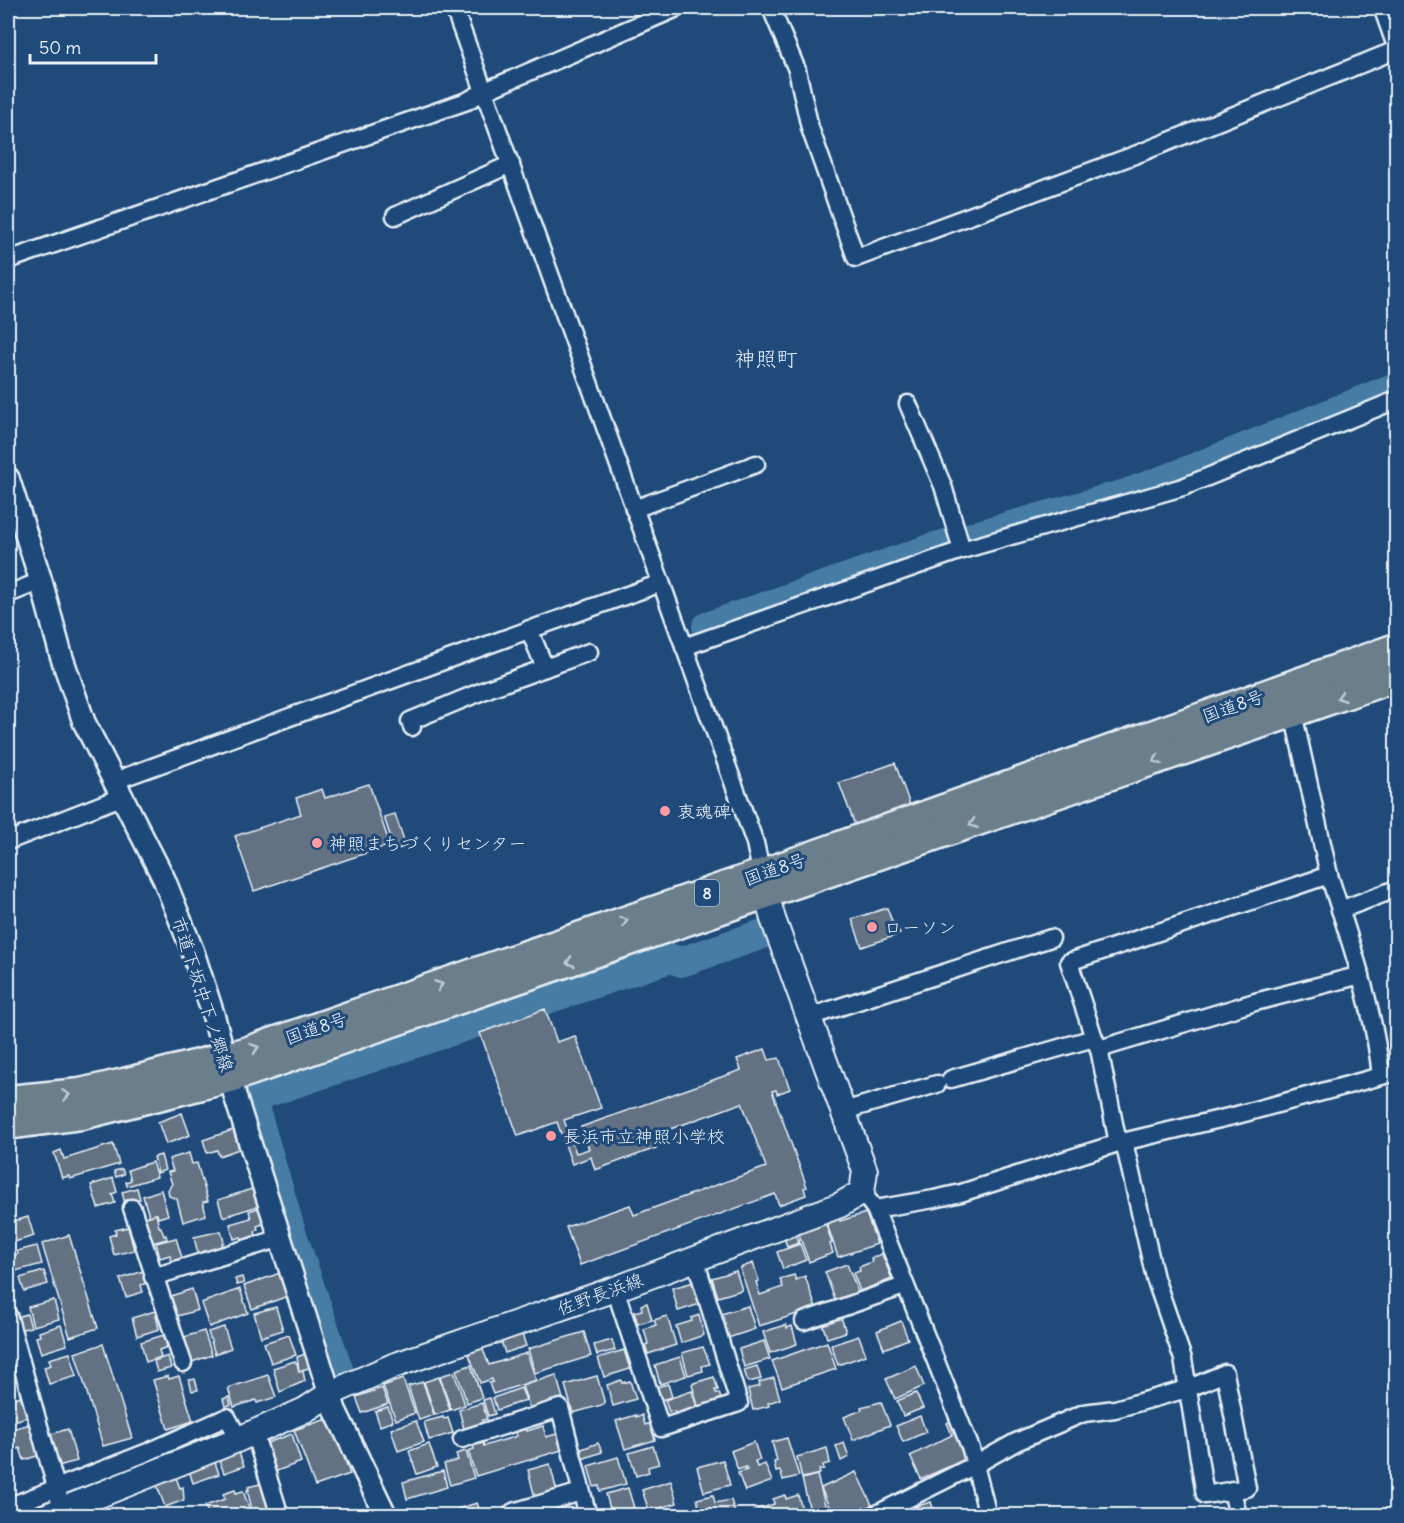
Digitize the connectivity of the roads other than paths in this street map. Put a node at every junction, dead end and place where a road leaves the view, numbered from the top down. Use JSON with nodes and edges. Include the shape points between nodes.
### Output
{"nodes":[{"id":1,"x":454,"y":8,"type":"edge"},
{"id":2,"x":677,"y":8,"type":"edge"},
{"id":3,"x":771,"y":8,"type":"edge"},
{"id":4,"x":1385,"y":8,"type":"edge"},
{"id":5,"x":1396,"y":39,"type":"edge"},
{"id":6,"x":1396,"y":50,"type":"edge"},
{"id":7,"x":485,"y":91,"type":"junction"},
{"id":8,"x":511,"y":164,"type":"junction"},
{"id":9,"x":395,"y":216,"type":"dead end"},
{"id":10,"x":8,"y":260,"type":"edge"},
{"id":11,"x":1396,"y":400,"type":"edge"},
{"id":12,"x":908,"y":404,"type":"dead end"},
{"id":13,"x":756,"y":464,"type":"dead end"},
{"id":14,"x":8,"y":478,"type":"edge"},
{"id":15,"x":634,"y":509,"type":"junction"},
{"id":16,"x":962,"y":550,"type":"junction"},
{"id":17,"x":41,"y":581,"type":"junction"},
{"id":18,"x":661,"y":584,"type":"junction"},
{"id":19,"x":8,"y":594,"type":"edge"},
{"id":20,"x":529,"y":629,"type":"junction"},
{"id":21,"x":684,"y":648,"type":"junction"},
{"id":22,"x":1396,"y":648,"type":"edge"},
{"id":23,"x":589,"y":652,"type":"dead end"},
{"id":24,"x":545,"y":668,"type":"junction"},
{"id":25,"x":1396,"y":677,"type":"edge"},
{"id":26,"x":1293,"y":713,"type":"junction"},
{"id":27,"x":412,"y":727,"type":"dead end"},
{"id":28,"x":118,"y":789,"type":"junction"},
{"id":29,"x":8,"y":841,"type":"edge"},
{"id":30,"x":1329,"y":875,"type":"junction"},
{"id":31,"x":764,"y":884,"type":"junction"},
{"id":32,"x":1396,"y":889,"type":"edge"},
{"id":33,"x":1340,"y":910,"type":"junction"},
{"id":34,"x":1051,"y":938,"type":"dead end"},
{"id":35,"x":1361,"y":975,"type":"junction"},
{"id":36,"x":809,"y":1017,"type":"junction"},
{"id":37,"x":1096,"y":1043,"type":"junction"},
{"id":38,"x":227,"y":1068,"type":"junction"},
{"id":39,"x":1389,"y":1074,"type":"edge"},
{"id":40,"x":8,"y":1100,"type":"edge"},
{"id":41,"x":843,"y":1112,"type":"junction"},
{"id":42,"x":8,"y":1125,"type":"edge"},
{"id":43,"x":1121,"y":1143,"type":"junction"},
{"id":44,"x":868,"y":1201,"type":"junction"},
{"id":45,"x":132,"y":1208,"type":"dead end"},
{"id":46,"x":281,"y":1238,"type":"junction"},
{"id":47,"x":695,"y":1259,"type":"junction"},
{"id":48,"x":153,"y":1277,"type":"junction"},
{"id":49,"x":904,"y":1286,"type":"junction"},
{"id":50,"x":615,"y":1289,"type":"junction"},
{"id":51,"x":8,"y":1315,"type":"edge"},
{"id":52,"x":804,"y":1321,"type":"dead end"},
{"id":53,"x":183,"y":1364,"type":"dead end"},
{"id":54,"x":15,"y":1374,"type":"edge"},
{"id":55,"x":1187,"y":1389,"type":"junction"},
{"id":56,"x":331,"y":1393,"type":"junction"},
{"id":57,"x":240,"y":1431,"type":"junction"},
{"id":58,"x":462,"y":1439,"type":"dead end"},
{"id":59,"x":975,"y":1464,"type":"junction"},
{"id":60,"x":1232,"y":1490,"type":"junction"},
{"id":61,"x":581,"y":1492,"type":"junction"},
{"id":62,"x":57,"y":1502,"type":"edge"},
{"id":63,"x":8,"y":1508,"type":"edge"},
{"id":64,"x":513,"y":1512,"type":"dead end"},
{"id":65,"x":280,"y":1515,"type":"edge"},
{"id":66,"x":386,"y":1515,"type":"edge"},
{"id":67,"x":588,"y":1515,"type":"edge"},
{"id":68,"x":873,"y":1515,"type":"edge"},
{"id":69,"x":988,"y":1515,"type":"edge"},
{"id":70,"x":1238,"y":1515,"type":"edge"}],
"edges":[{"from":1,"to":7,"type":"street"},
{"from":2,"to":7,"type":"street"},
{"from":3,"to":6,"type":"street","via":[[797,70],[810,128],[856,258],[1140,153]]},
{"from":4,"to":5,"type":"street"},
{"from":7,"to":8,"type":"street"},
{"from":7,"to":10,"type":"street","via":[[468,101]]},
{"from":8,"to":9,"type":"street"},
{"from":8,"to":15,"type":"street"},
{"from":11,"to":16,"type":"street","via":[[1183,488]]},
{"from":12,"to":16,"type":"street","via":[[943,486]]},
{"from":13,"to":15,"type":"street"},
{"from":14,"to":17,"type":"street","name":"市道下坂中下ノ郷線"},
{"from":15,"to":18,"type":"street"},
{"from":16,"to":21,"type":"street"},
{"from":17,"to":19,"type":"street"},
{"from":17,"to":28,"type":"street","name":"市道下坂中下ノ郷線","via":[[84,722]]},
{"from":18,"to":20,"type":"street"},
{"from":18,"to":21,"type":"street"},
{"from":20,"to":24,"type":"street"},
{"from":20,"to":28,"type":"street"},
{"from":21,"to":31,"type":"street","via":[[755,843]]},
{"from":22,"to":31,"type":"highway","name":"国道8号","number":"8"},
{"from":23,"to":24,"type":"street"},
{"from":24,"to":27,"type":"street","via":[[410,721]]},
{"from":25,"to":26,"type":"highway","name":"国道8号","number":"8","one_way":true},
{"from":26,"to":30,"type":"street"},
{"from":26,"to":31,"type":"highway","name":"国道8号","number":"8","one_way":true},
{"from":28,"to":29,"type":"street"},
{"from":28,"to":38,"type":"street","name":"市道下坂中下ノ郷線","via":[[164,879],[193,952]]},
{"from":30,"to":33,"type":"street"},
{"from":30,"to":37,"type":"street","via":[[1069,962]]},
{"from":31,"to":36,"type":"main road","via":[[773,920]]},
{"from":31,"to":38,"type":"highway","name":"国道8号","number":"8"},
{"from":32,"to":33,"type":"street"},
{"from":33,"to":35,"type":"street"},
{"from":34,"to":36,"type":"street"},
{"from":35,"to":37,"type":"street"},
{"from":35,"to":39,"type":"street"},
{"from":36,"to":41,"type":"main road"},
{"from":37,"to":41,"type":"street","via":[[944,1081]]},
{"from":37,"to":43,"type":"street"},
{"from":40,"to":38,"type":"highway","name":"国道8号","number":"8","one_way":true,"via":[[80,1093]]},
{"from":38,"to":42,"type":"highway","name":"国道8号","number":"8","via":[[82,1115]]},
{"from":38,"to":46,"type":"street","name":"市道下坂中下ノ郷線"},
{"from":39,"to":43,"type":"street"},
{"from":41,"to":44,"type":"main road","via":[[865,1171]]},
{"from":43,"to":44,"type":"street","via":[[934,1199]]},
{"from":43,"to":55,"type":"street","via":[[1155,1278],[1183,1359]]},
{"from":44,"to":47,"type":"main road","name":"佐野長浜線","via":[[840,1205]]},
{"from":44,"to":49,"type":"street"},
{"from":45,"to":48,"type":"street"},
{"from":46,"to":48,"type":"street"},
{"from":46,"to":56,"type":"street","name":"市道下坂中下ノ郷線"},
{"from":47,"to":50,"type":"main road","name":"佐野長浜線"},
{"from":47,"to":50,"type":"street","via":[[739,1403],[662,1428]]},
{"from":48,"to":53,"type":"street"},
{"from":49,"to":52,"type":"street"},
{"from":49,"to":59,"type":"street"},
{"from":50,"to":56,"type":"main road","name":"佐野長浜線","via":[[393,1366]]},
{"from":51,"to":54,"type":"street"},
{"from":54,"to":62,"type":"street"},
{"from":55,"to":59,"type":"street","via":[[1084,1413]]},
{"from":55,"to":60,"type":"street","via":[[1204,1495]]},
{"from":55,"to":60,"type":"street","via":[[1225,1373],[1248,1488]]},
{"from":56,"to":57,"type":"main road","name":"佐野長浜線","via":[[305,1410]]},
{"from":56,"to":66,"type":"street","name":"市道下坂中下ノ郷線","via":[[335,1410]]},
{"from":57,"to":62,"type":"main road","name":"佐野長浜線"},
{"from":57,"to":65,"type":"street"},
{"from":58,"to":61,"type":"street","via":[[560,1408]]},
{"from":59,"to":68,"type":"street"},
{"from":59,"to":69,"type":"street"},
{"from":60,"to":70,"type":"street"},
{"from":61,"to":64,"type":"street"},
{"from":61,"to":67,"type":"street"},
{"from":62,"to":63,"type":"street"}]}
